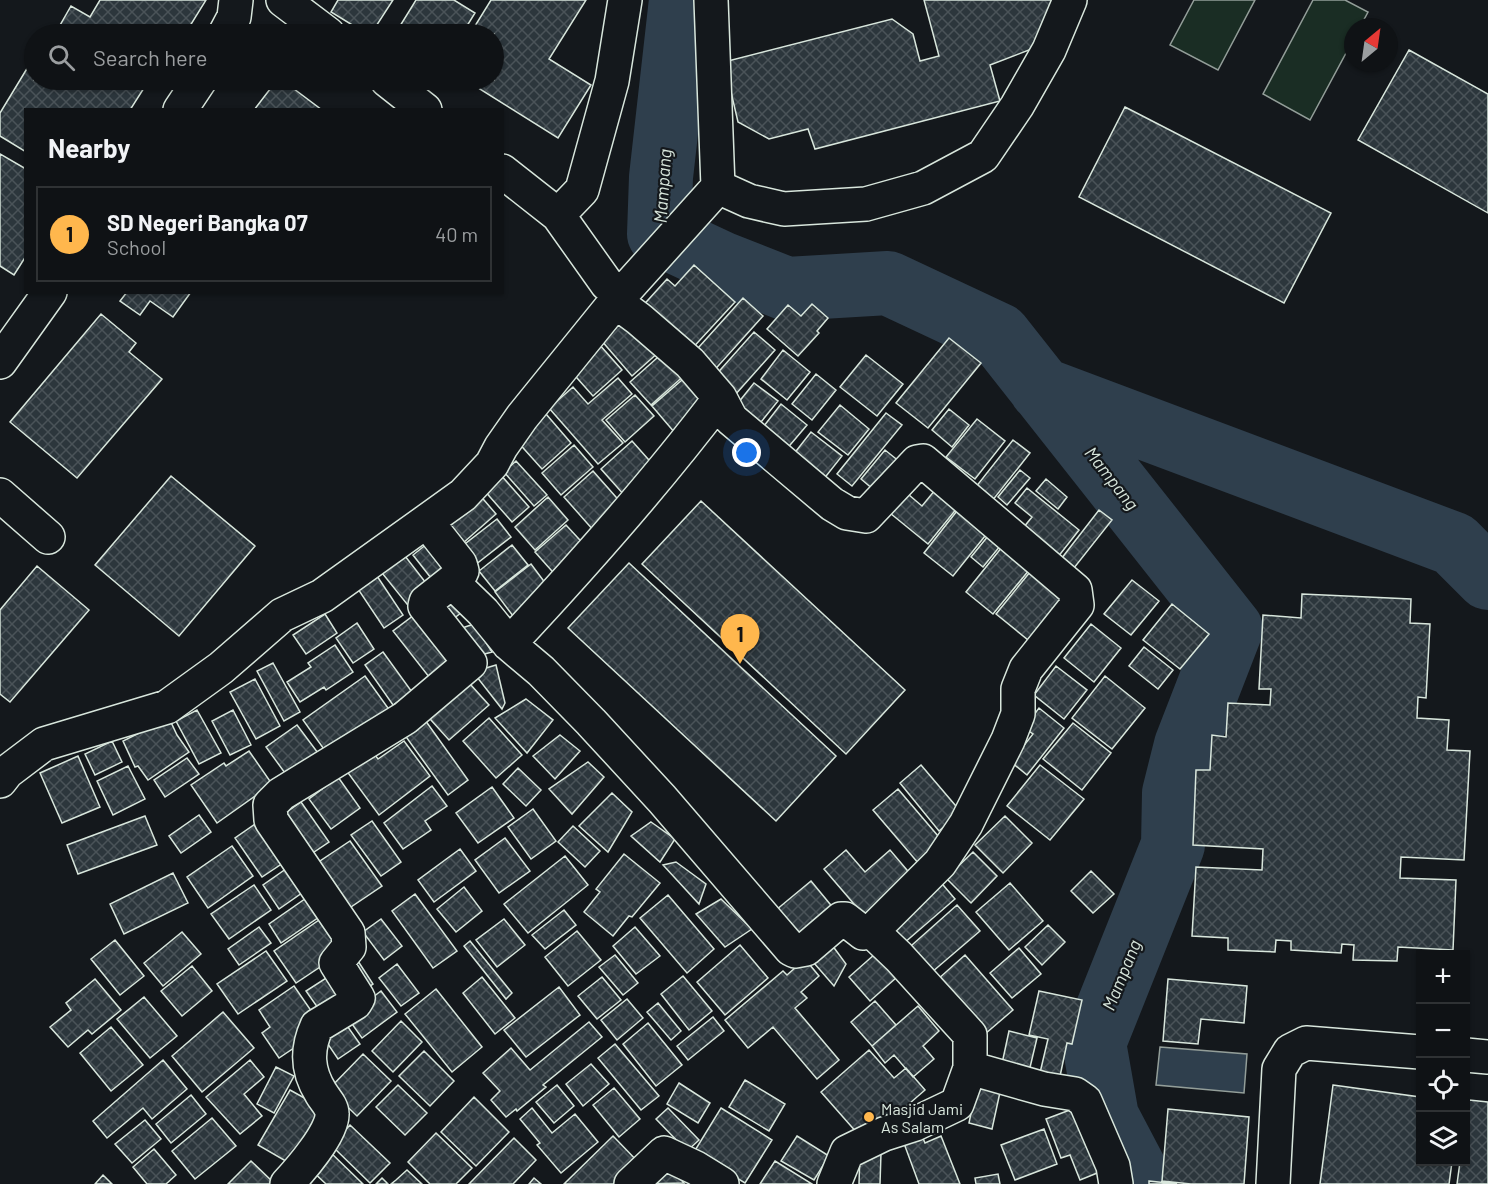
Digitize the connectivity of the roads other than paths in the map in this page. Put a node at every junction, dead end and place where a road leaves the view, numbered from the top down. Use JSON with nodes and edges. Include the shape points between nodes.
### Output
{"nodes":[{"id":1,"x":236,"y":0,"type":"edge"},
{"id":2,"x":283,"y":0,"type":"edge"},
{"id":3,"x":625,"y":0,"type":"edge"},
{"id":4,"x":711,"y":0,"type":"edge"},
{"id":5,"x":1070,"y":0,"type":"edge"},
{"id":6,"x":230,"y":24,"type":"edge"},
{"id":7,"x":315,"y":24,"type":"edge"},
{"id":8,"x":193,"y":90,"type":"edge"},
{"id":9,"x":400,"y":90,"type":"edge"},
{"id":10,"x":181,"y":108,"type":"edge"},
{"id":11,"x":422,"y":108,"type":"edge"},
{"id":12,"x":504,"y":173,"type":"edge"},
{"id":13,"x":718,"y":187,"type":"junction"},
{"id":14,"x":558,"y":215,"type":"junction"},
{"id":15,"x":49,"y":294,"type":"edge"},
{"id":16,"x":614,"y":294,"type":"junction"},
{"id":17,"x":0,"y":362,"type":"edge"},
{"id":18,"x":720,"y":398,"type":"junction"},
{"id":19,"x":0,"y":495,"type":"edge"},
{"id":20,"x":427,"y":522,"type":"junction"},
{"id":21,"x":48,"y":537,"type":"dead end"},
{"id":22,"x":452,"y":582,"type":"junction"},
{"id":23,"x":508,"y":644,"type":"junction"},
{"id":24,"x":0,"y":781,"type":"edge"},
{"id":25,"x":875,"y":931,"type":"junction"},
{"id":26,"x":1416,"y":1052,"type":"edge"},
{"id":27,"x":1470,"y":1055,"type":"edge"},
{"id":28,"x":1488,"y":1057,"type":"edge"},
{"id":29,"x":970,"y":1068,"type":"junction"},
{"id":30,"x":287,"y":1184,"type":"edge"},
{"id":31,"x":631,"y":1184,"type":"edge"},
{"id":32,"x":722,"y":1184,"type":"edge"},
{"id":33,"x":834,"y":1184,"type":"edge"},
{"id":34,"x":1116,"y":1184,"type":"edge"},
{"id":35,"x":1273,"y":1184,"type":"edge"}],
"edges":[{"from":1,"to":6,"type":"street"},
{"from":2,"to":7,"type":"street"},
{"from":3,"to":14,"type":"street","via":[[612,81],[582,190]]},
{"from":4,"to":13,"type":"street"},
{"from":5,"to":13,"type":"street","via":[[1049,51],[982,156],[922,188],[866,204],[784,209],[749,201]]},
{"from":8,"to":10,"type":"street"},
{"from":9,"to":11,"type":"street"},
{"from":12,"to":14,"type":"street"},
{"from":13,"to":16,"type":"street","via":[[642,270]]},
{"from":14,"to":16,"type":"street"},
{"from":15,"to":17,"type":"street"},
{"from":16,"to":18,"type":"street","via":[[690,363]]},
{"from":16,"to":20,"type":"street","via":[[522,417],[492,464],[463,495]]},
{"from":18,"to":23,"type":"street","via":[[576,573]]},
{"from":18,"to":25,"type":"street","via":[[731,419],[847,513],[866,516],[916,462],[923,461],[1075,590],[1077,605],[1026,669],[1018,689],[1018,714],[1008,740],[966,824],[940,863]]},
{"from":19,"to":21,"type":"street"},
{"from":20,"to":22,"type":"street","via":[[460,564],[462,571]]},
{"from":20,"to":24,"type":"street","via":[[322,596],[282,615],[221,668],[167,706],[44,744]]},
{"from":22,"to":23,"type":"street"},
{"from":22,"to":30,"type":"street","via":[[425,606],[470,663],[405,718],[281,794],[270,805],[271,820],[348,933],[349,947],[336,963],[358,998],[314,1032],[308,1059],[332,1110],[332,1123],[305,1165]]},
{"from":23,"to":25,"type":"street","via":[[591,722],[791,948],[806,949],[841,919],[863,933]]},
{"from":25,"to":29,"type":"street","via":[[970,1035]]},
{"from":26,"to":35,"type":"street","via":[[1306,1043],[1290,1051],[1279,1069]]},
{"from":27,"to":28,"type":"street"},
{"from":29,"to":33,"type":"street","via":[[957,1104],[847,1152]]},
{"from":29,"to":34,"type":"street","via":[[1075,1094],[1085,1101],[1113,1166]]},
{"from":31,"to":32,"type":"street","via":[[664,1153]]}]}
